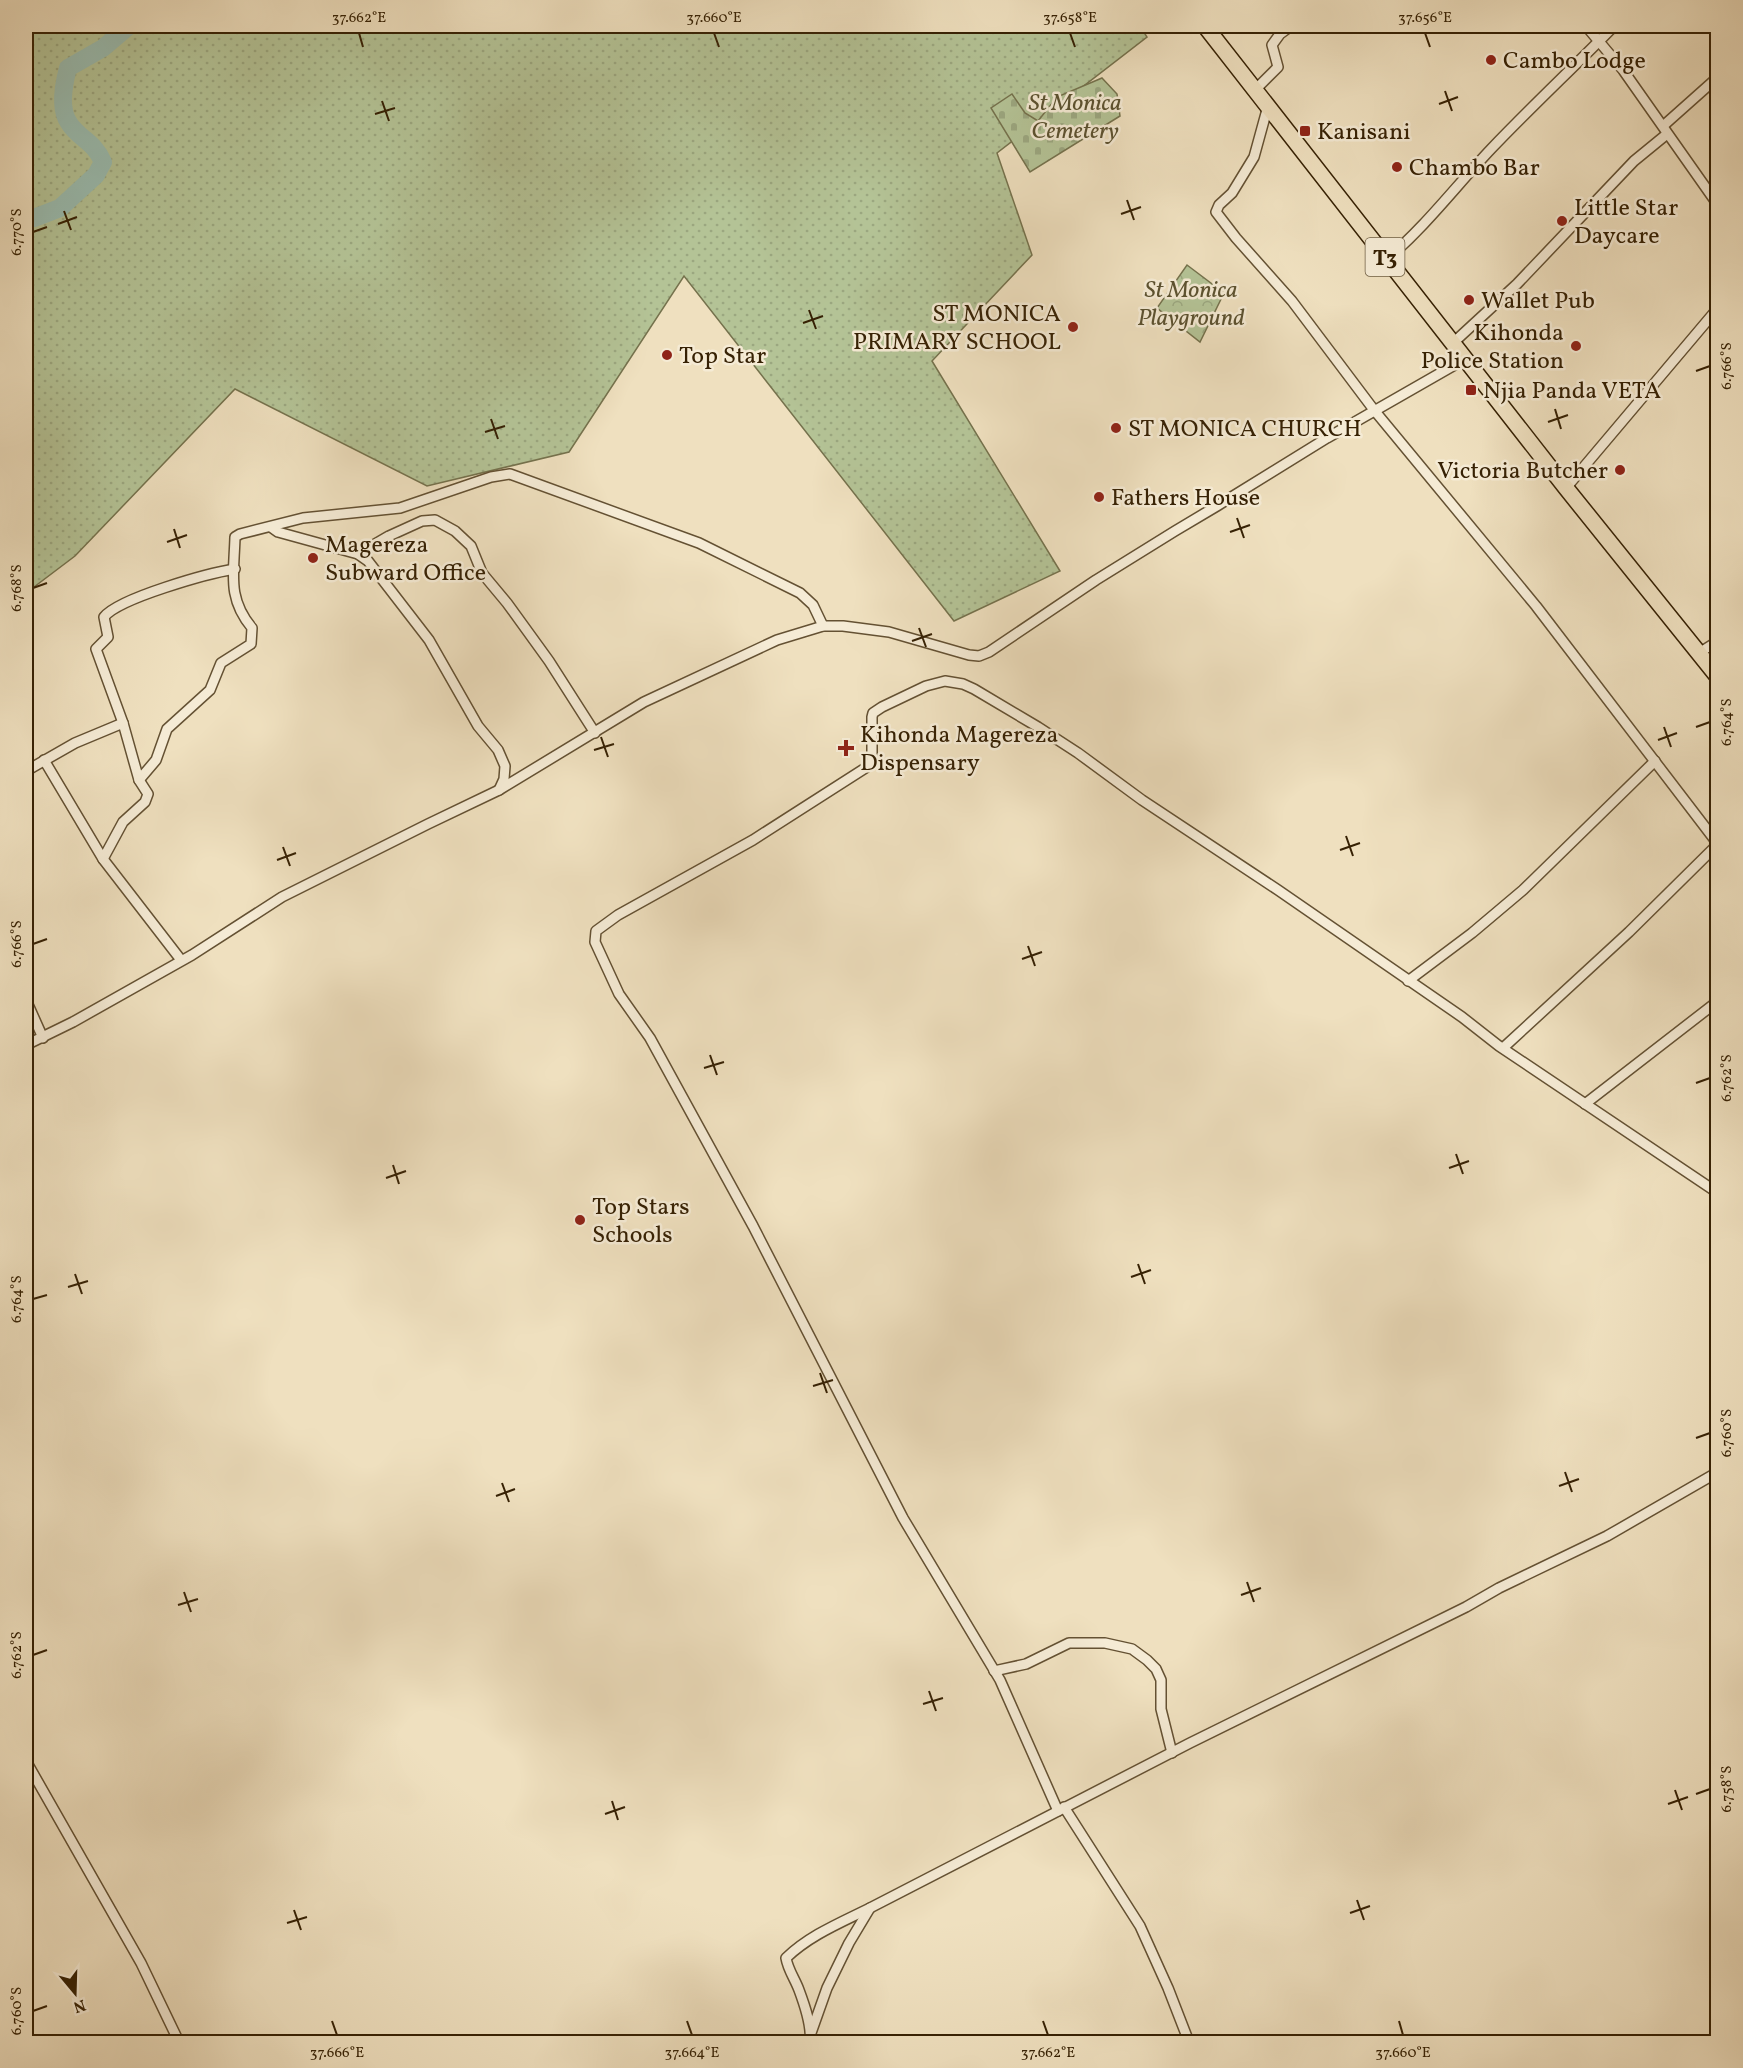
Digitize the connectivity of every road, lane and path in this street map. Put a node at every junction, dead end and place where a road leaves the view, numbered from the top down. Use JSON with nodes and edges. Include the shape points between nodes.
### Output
{"nodes":[{"id":1,"x":1205,"y":26,"type":"edge"},
{"id":2,"x":1291,"y":26,"type":"edge"},
{"id":3,"x":1586,"y":26,"type":"edge"},
{"id":4,"x":1614,"y":26,"type":"edge"},
{"id":5,"x":1598,"y":41,"type":"junction"},
{"id":6,"x":1718,"y":77,"type":"edge"},
{"id":7,"x":1255,"y":90,"type":"junction"},
{"id":8,"x":1268,"y":106,"type":"junction"},
{"id":9,"x":1665,"y":130,"type":"junction"},
{"id":10,"x":1718,"y":205,"type":"edge"},
{"id":11,"x":1387,"y":258,"type":"junction"},
{"id":12,"x":1716,"y":315,"type":"edge"},
{"id":13,"x":1453,"y":343,"type":"junction"},
{"id":14,"x":1465,"y":358,"type":"junction"},
{"id":15,"x":1374,"y":410,"type":"junction"},
{"id":16,"x":1566,"y":488,"type":"junction"},
{"id":17,"x":271,"y":527,"type":"junction"},
{"id":18,"x":358,"y":554,"type":"junction"},
{"id":19,"x":235,"y":569,"type":"junction"},
{"id":20,"x":823,"y":626,"type":"junction"},
{"id":21,"x":1718,"y":640,"type":"edge"},
{"id":22,"x":1699,"y":653,"type":"junction"},
{"id":23,"x":1718,"y":677,"type":"edge"},
{"id":24,"x":123,"y":723,"type":"junction"},
{"id":25,"x":595,"y":733,"type":"junction"},
{"id":26,"x":44,"y":760,"type":"junction"},
{"id":27,"x":1654,"y":761,"type":"junction"},
{"id":28,"x":26,"y":771,"type":"edge"},
{"id":29,"x":139,"y":780,"type":"junction"},
{"id":30,"x":499,"y":790,"type":"junction"},
{"id":31,"x":1718,"y":844,"type":"edge"},
{"id":32,"x":103,"y":859,"type":"junction"},
{"id":33,"x":181,"y":960,"type":"junction"},
{"id":34,"x":1408,"y":981,"type":"junction"},
{"id":35,"x":26,"y":1000,"type":"edge"},
{"id":36,"x":1718,"y":1001,"type":"edge"},
{"id":37,"x":43,"y":1038,"type":"junction"},
{"id":38,"x":26,"y":1045,"type":"edge"},
{"id":39,"x":1503,"y":1048,"type":"junction"},
{"id":40,"x":1585,"y":1104,"type":"junction"},
{"id":41,"x":1718,"y":1193,"type":"edge"},
{"id":42,"x":1718,"y":1472,"type":"edge"},
{"id":43,"x":994,"y":1671,"type":"junction"},
{"id":44,"x":1172,"y":1753,"type":"junction"},
{"id":45,"x":26,"y":1761,"type":"edge"},
{"id":46,"x":1061,"y":1809,"type":"junction"},
{"id":47,"x":870,"y":1908,"type":"junction"},
{"id":48,"x":811,"y":2038,"type":"edge"},
{"id":49,"x":179,"y":2043,"type":"edge"},
{"id":50,"x":1189,"y":2043,"type":"edge"}],
"edges":[{"from":1,"to":7,"type":"highway","number":"T3"},
{"from":2,"to":7,"type":"street","via":[[1272,45],[1278,67]]},
{"from":3,"to":5,"type":"street"},
{"from":4,"to":5,"type":"street"},
{"from":5,"to":9,"type":"street"},
{"from":5,"to":11,"type":"street"},
{"from":6,"to":9,"type":"street"},
{"from":7,"to":8,"type":"highway","number":"T3"},
{"from":8,"to":11,"type":"highway","number":"T3"},
{"from":8,"to":15,"type":"street","via":[[1254,157],[1216,212],[1292,301]]},
{"from":9,"to":10,"type":"street"},
{"from":9,"to":13,"type":"street","via":[[1517,284]]},
{"from":11,"to":13,"type":"highway","number":"T3"},
{"from":12,"to":16,"type":"street"},
{"from":13,"to":14,"type":"highway","number":"T3"},
{"from":14,"to":15,"type":"street"},
{"from":14,"to":16,"type":"highway","number":"T3"},
{"from":15,"to":20,"type":"street","via":[[979,656],[889,632]]},
{"from":15,"to":27,"type":"street","via":[[1536,606]]},
{"from":16,"to":22,"type":"highway","number":"T3"},
{"from":17,"to":18,"type":"street"},
{"from":17,"to":19,"type":"street","via":[[235,537]]},
{"from":17,"to":20,"type":"street","via":[[303,518],[400,508],[510,474],[699,543],[800,593],[813,605]]},
{"from":18,"to":25,"type":"street","via":[[422,521],[435,520],[455,531],[471,546],[482,573],[549,661]]},
{"from":18,"to":30,"type":"street","via":[[368,561],[429,640],[478,726],[498,750],[505,766]]},
{"from":19,"to":24,"type":"street","via":[[135,599],[104,617],[108,635],[96,649]]},
{"from":19,"to":29,"type":"street","via":[[235,601],[252,628],[251,644],[221,663],[210,690],[167,729],[156,760]]},
{"from":20,"to":25,"type":"street","via":[[777,640],[701,674],[644,702]]},
{"from":21,"to":22,"type":"street"},
{"from":22,"to":23,"type":"highway","number":"T3"},
{"from":24,"to":26,"type":"street"},
{"from":24,"to":29,"type":"street"},
{"from":25,"to":30,"type":"street"},
{"from":26,"to":28,"type":"street"},
{"from":26,"to":32,"type":"street"},
{"from":27,"to":31,"type":"street"},
{"from":27,"to":34,"type":"street","via":[[1523,890]]},
{"from":29,"to":32,"type":"street","via":[[147,791],[147,799],[123,822]]},
{"from":30,"to":33,"type":"street","via":[[282,897]]},
{"from":31,"to":39,"type":"street"},
{"from":32,"to":33,"type":"street"},
{"from":33,"to":37,"type":"street"},
{"from":34,"to":39,"type":"street"},
{"from":34,"to":43,"type":"street","via":[[1038,727],[974,689],[945,681],[926,686],[873,713],[872,762],[867,767],[762,835],[618,915],[596,932],[597,949],[619,994],[655,1047],[753,1226],[881,1476]]},
{"from":35,"to":37,"type":"street"},
{"from":36,"to":40,"type":"street"},
{"from":37,"to":38,"type":"street"},
{"from":39,"to":40,"type":"street"},
{"from":40,"to":41,"type":"street"},
{"from":42,"to":44,"type":"street","via":[[1606,1536]]},
{"from":43,"to":44,"type":"street","via":[[1026,1664],[1069,1643],[1105,1642],[1132,1649],[1156,1669],[1161,1680],[1161,1709]]},
{"from":43,"to":46,"type":"street"},
{"from":44,"to":46,"type":"street"},
{"from":45,"to":49,"type":"street","via":[[141,1963]]},
{"from":46,"to":47,"type":"street"},
{"from":46,"to":50,"type":"street","via":[[1140,1926]]},
{"from":47,"to":48,"type":"street","via":[[827,1988]]},
{"from":47,"to":48,"type":"street","via":[[819,1933],[786,1958],[799,1988]]}]}
